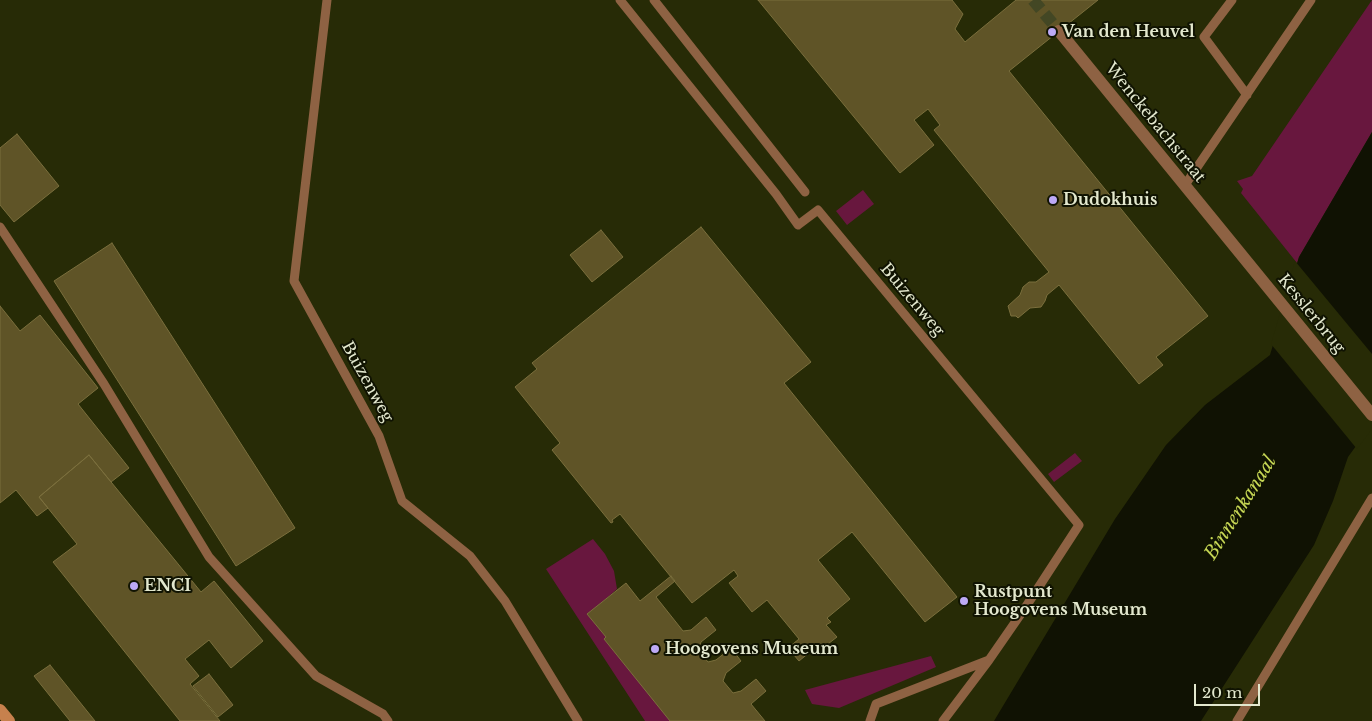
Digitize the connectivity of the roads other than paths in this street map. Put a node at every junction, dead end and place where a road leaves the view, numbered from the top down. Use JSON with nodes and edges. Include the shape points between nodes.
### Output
{"nodes":[{"id":1,"x":327,"y":0,"type":"edge"},
{"id":2,"x":620,"y":0,"type":"edge"},
{"id":3,"x":654,"y":0,"type":"edge"},
{"id":4,"x":1232,"y":0,"type":"edge"},
{"id":5,"x":1311,"y":0,"type":"edge"},
{"id":6,"x":1059,"y":32,"type":"tunnel mouth"},
{"id":7,"x":1246,"y":95,"type":"junction"},
{"id":8,"x":1185,"y":185,"type":"junction"},
{"id":9,"x":804,"y":192,"type":"dead end"},
{"id":10,"x":0,"y":227,"type":"edge"},
{"id":11,"x":1225,"y":235,"type":"joint"},
{"id":12,"x":1372,"y":415,"type":"edge"},
{"id":13,"x":1372,"y":498,"type":"edge"},
{"id":14,"x":989,"y":660,"type":"junction"},
{"id":15,"x":0,"y":710,"type":"edge"},
{"id":16,"x":9,"y":721,"type":"edge"},
{"id":17,"x":388,"y":721,"type":"edge"},
{"id":18,"x":578,"y":721,"type":"edge"},
{"id":19,"x":870,"y":721,"type":"edge"},
{"id":20,"x":943,"y":721,"type":"edge"},
{"id":21,"x":1237,"y":721,"type":"edge"}],
"edges":[{"from":1,"to":18,"type":"lane","name":"Buizenweg","via":[[294,281],[380,436],[402,501],[470,556],[506,601]]},
{"from":2,"to":14,"type":"lane","name":"Buizenweg","via":[[798,225],[818,210],[1079,525]]},
{"from":3,"to":9,"type":"lane"},
{"from":4,"to":7,"type":"lane","via":[[1204,37]]},
{"from":5,"to":7,"type":"lane"},
{"from":6,"to":8,"type":"street","name":"Wenckebachstraat"},
{"from":7,"to":8,"type":"lane"},
{"from":8,"to":11,"type":"street","name":"Wenckebachstraat"},
{"from":10,"to":17,"type":"lane","via":[[104,384],[209,557],[316,676],[384,714]]},
{"from":11,"to":12,"type":"street","name":"Kesslerbrug"},
{"from":13,"to":21,"type":"lane"},
{"from":14,"to":19,"type":"lane","via":[[876,704]]},
{"from":14,"to":20,"type":"lane","name":"Buizenweg"},
{"from":15,"to":16,"type":"street"}]}
